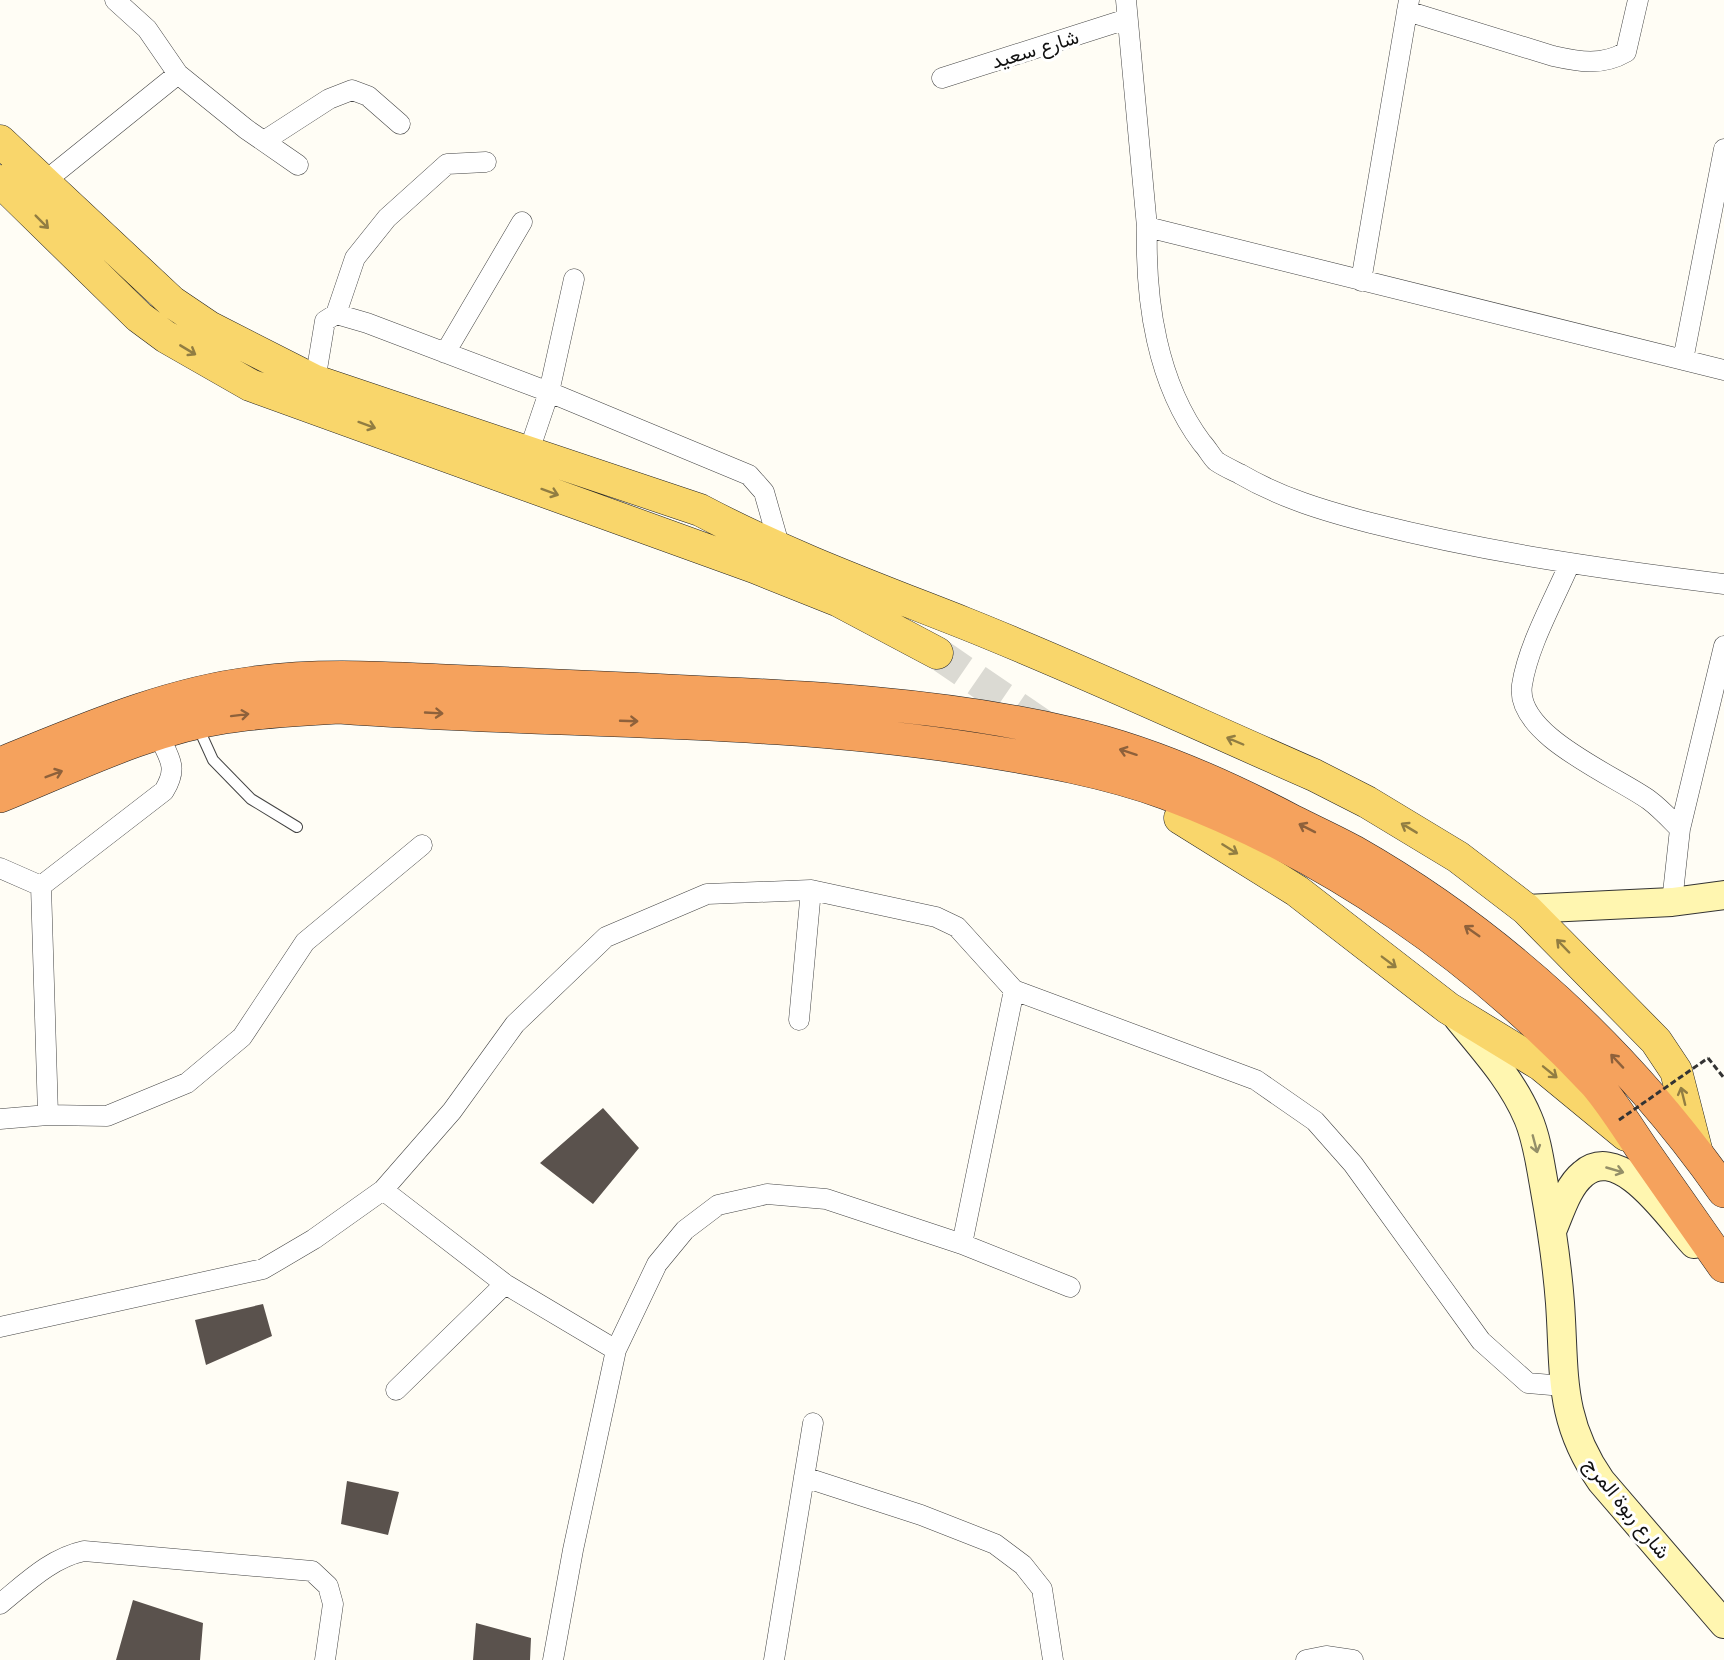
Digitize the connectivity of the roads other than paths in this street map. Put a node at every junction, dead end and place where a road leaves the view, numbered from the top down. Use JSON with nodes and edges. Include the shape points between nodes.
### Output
{"nodes":[{"id":1,"x":116,"y":0,"type":"edge"},
{"id":2,"x":1638,"y":0,"type":"edge"},
{"id":3,"x":1408,"y":5,"type":"edge"},
{"id":4,"x":1127,"y":10,"type":"edge"},
{"id":5,"x":178,"y":74,"type":"junction"},
{"id":6,"x":942,"y":78,"type":"dead end"},
{"id":7,"x":400,"y":124,"type":"dead end"},
{"id":8,"x":0,"y":141,"type":"edge"},
{"id":9,"x":264,"y":141,"type":"junction"},
{"id":10,"x":1724,"y":149,"type":"edge"},
{"id":11,"x":486,"y":162,"type":"dead end"},
{"id":12,"x":298,"y":165,"type":"dead end"},
{"id":13,"x":0,"y":181,"type":"edge"},
{"id":14,"x":44,"y":182,"type":"junction"},
{"id":15,"x":522,"y":222,"type":"dead end"},
{"id":16,"x":1147,"y":227,"type":"junction"},
{"id":17,"x":574,"y":279,"type":"dead end"},
{"id":18,"x":1361,"y":281,"type":"junction"},
{"id":19,"x":336,"y":314,"type":"junction"},
{"id":20,"x":444,"y":352,"type":"junction"},
{"id":21,"x":1683,"y":360,"type":"junction"},
{"id":22,"x":1724,"y":370,"type":"edge"},
{"id":23,"x":315,"y":381,"type":"junction"},
{"id":24,"x":549,"y":392,"type":"junction"},
{"id":25,"x":529,"y":451,"type":"junction"},
{"id":26,"x":780,"y":548,"type":"junction"},
{"id":27,"x":1569,"y":565,"type":"junction"},
{"id":28,"x":1724,"y":584,"type":"edge"},
{"id":29,"x":1724,"y":646,"type":"edge"},
{"id":30,"x":937,"y":654,"type":"tunnel mouth"},
{"id":31,"x":196,"y":724,"type":"junction"},
{"id":32,"x":158,"y":734,"type":"junction"},
{"id":33,"x":0,"y":764,"type":"edge"},
{"id":34,"x":0,"y":796,"type":"edge"},
{"id":35,"x":1180,"y":818,"type":"dead end"},
{"id":36,"x":297,"y":827,"type":"dead end"},
{"id":37,"x":1680,"y":829,"type":"junction"},
{"id":38,"x":422,"y":845,"type":"dead end"},
{"id":39,"x":0,"y":868,"type":"edge"},
{"id":40,"x":41,"y":886,"type":"junction"},
{"id":41,"x":811,"y":890,"type":"junction"},
{"id":42,"x":1724,"y":895,"type":"edge"},
{"id":43,"x":1672,"y":902,"type":"junction"},
{"id":44,"x":1526,"y":909,"type":"junction"},
{"id":45,"x":1014,"y":990,"type":"junction"},
{"id":46,"x":1448,"y":1008,"type":"junction"},
{"id":47,"x":799,"y":1020,"type":"dead end"},
{"id":48,"x":48,"y":1115,"type":"junction"},
{"id":49,"x":0,"y":1119,"type":"edge"},
{"id":50,"x":1640,"y":1146,"type":"junction"},
{"id":51,"x":1697,"y":1153,"type":"junction"},
{"id":52,"x":383,"y":1190,"type":"junction"},
{"id":53,"x":1724,"y":1191,"type":"edge"},
{"id":54,"x":1552,"y":1231,"type":"junction"},
{"id":55,"x":962,"y":1244,"type":"junction"},
{"id":56,"x":1724,"y":1266,"type":"edge"},
{"id":57,"x":1724,"y":1273,"type":"edge"},
{"id":58,"x":505,"y":1284,"type":"junction"},
{"id":59,"x":1070,"y":1287,"type":"dead end"},
{"id":60,"x":0,"y":1327,"type":"edge"},
{"id":61,"x":615,"y":1350,"type":"junction"},
{"id":62,"x":1563,"y":1386,"type":"junction"},
{"id":63,"x":396,"y":1390,"type":"dead end"},
{"id":64,"x":813,"y":1423,"type":"dead end"},
{"id":65,"x":804,"y":1477,"type":"junction"},
{"id":66,"x":0,"y":1604,"type":"edge"},
{"id":67,"x":1724,"y":1624,"type":"edge"},
{"id":68,"x":325,"y":1660,"type":"edge"},
{"id":69,"x":553,"y":1660,"type":"edge"},
{"id":70,"x":774,"y":1660,"type":"edge"},
{"id":71,"x":1053,"y":1660,"type":"edge"},
{"id":72,"x":1306,"y":1660,"type":"edge"},
{"id":73,"x":1353,"y":1660,"type":"edge"}],
"edges":[{"from":1,"to":5,"type":"street","via":[[147,29]]},
{"from":2,"to":3,"type":"street","via":[[1626,52],[1598,62],[1553,56]]},
{"from":3,"to":18,"type":"street"},
{"from":4,"to":6,"type":"street","name":"شارع سعيد"},
{"from":4,"to":16,"type":"street"},
{"from":5,"to":9,"type":"street"},
{"from":5,"to":14,"type":"street"},
{"from":7,"to":9,"type":"street","via":[[368,96],[352,90],[329,99]]},
{"from":8,"to":14,"type":"main road"},
{"from":9,"to":12,"type":"street"},
{"from":10,"to":21,"type":"street"},
{"from":11,"to":19,"type":"street","via":[[447,164],[387,218],[355,258]]},
{"from":13,"to":30,"type":"main road","one_way":true,"via":[[140,317],[166,337],[250,385],[754,567],[839,601]]},
{"from":14,"to":23,"type":"main road","via":[[191,316]]},
{"from":15,"to":20,"type":"street"},
{"from":16,"to":18,"type":"street"},
{"from":16,"to":27,"type":"street","via":[[1146,268],[1161,361],[1188,423],[1216,460],[1258,484],[1316,509],[1497,553]]},
{"from":17,"to":24,"type":"street"},
{"from":18,"to":21,"type":"street"},
{"from":19,"to":20,"type":"street"},
{"from":19,"to":23,"type":"street","via":[[325,321]]},
{"from":20,"to":24,"type":"street"},
{"from":21,"to":22,"type":"street"},
{"from":23,"to":25,"type":"main road"},
{"from":24,"to":25,"type":"street"},
{"from":24,"to":26,"type":"street","via":[[749,475],[764,492]]},
{"from":25,"to":26,"type":"main road","via":[[700,510]]},
{"from":44,"to":26,"type":"main road","one_way":true,"via":[[1458,856],[1314,775]]},
{"from":27,"to":28,"type":"street"},
{"from":27,"to":37,"type":"street","via":[[1527,665],[1521,688],[1528,712],[1543,733],[1650,801]]},
{"from":29,"to":37,"type":"street"},
{"from":31,"to":32,"type":"highway"},
{"from":31,"to":36,"type":"lane","via":[[213,760],[251,799]]},
{"from":31,"to":50,"type":"highway","one_way":true,"via":[[277,710],[339,707],[807,729],[936,743],[1103,775],[1176,798],[1258,834],[1361,888],[1443,945],[1502,994],[1596,1085]]},
{"from":34,"to":32,"type":"highway","one_way":true},
{"from":32,"to":40,"type":"street","via":[[172,764],[173,777],[164,791]]},
{"from":51,"to":33,"type":"highway","one_way":true,"via":[[1626,1070],[1538,983],[1408,885],[1352,851],[1232,789],[1078,735],[932,709],[829,700],[343,676],[252,683],[191,695],[123,715]]},
{"from":35,"to":46,"type":"main road","one_way":true,"via":[[1297,891]]},
{"from":37,"to":43,"type":"street"},
{"from":38,"to":48,"type":"street","via":[[305,942],[242,1037],[187,1083],[107,1116]]},
{"from":39,"to":40,"type":"street"},
{"from":40,"to":48,"type":"street"},
{"from":41,"to":45,"type":"street","via":[[936,917],[957,927]]},
{"from":41,"to":47,"type":"street"},
{"from":41,"to":52,"type":"street","via":[[707,894],[606,937],[515,1024],[452,1111]]},
{"from":42,"to":43,"type":"street"},
{"from":43,"to":44,"type":"street"},
{"from":51,"to":44,"type":"main road","one_way":true,"via":[[1676,1071],[1656,1041]]},
{"from":45,"to":55,"type":"street"},
{"from":45,"to":62,"type":"street","via":[[1256,1080],[1315,1121],[1353,1164],[1478,1338],[1528,1383]]},
{"from":46,"to":50,"type":"main road","one_way":true,"via":[[1541,1065]]},
{"from":46,"to":54,"type":"street","name":"شارع ربوة المرج","one_way":true,"via":[[1511,1083],[1529,1120]]},
{"from":48,"to":49,"type":"street"},
{"from":50,"to":56,"type":"highway"},
{"from":51,"to":53,"type":"highway"},
{"from":52,"to":58,"type":"street"},
{"from":52,"to":60,"type":"street","via":[[263,1269]]},
{"from":54,"to":57,"type":"street","one_way":true,"via":[[1582,1174],[1593,1168],[1611,1167],[1644,1187]]},
{"from":54,"to":62,"type":"street","name":"شارع ربوة المرج"},
{"from":55,"to":59,"type":"street"},
{"from":55,"to":61,"type":"street","via":[[826,1199],[767,1194],[718,1205],[686,1230],[657,1264]]},
{"from":58,"to":61,"type":"street"},
{"from":58,"to":63,"type":"street"},
{"from":61,"to":69,"type":"street"},
{"from":62,"to":67,"type":"street","name":"شارع ربوة المرج","via":[[1575,1436],[1586,1459]]},
{"from":64,"to":65,"type":"street"},
{"from":65,"to":70,"type":"street"},
{"from":65,"to":71,"type":"street","via":[[995,1544],[1023,1565],[1042,1589]]},
{"from":66,"to":68,"type":"street","via":[[47,1567],[84,1551],[312,1571],[328,1586],[333,1604]]},
{"from":72,"to":73,"type":"street","via":[[1326,1656]]}]}
